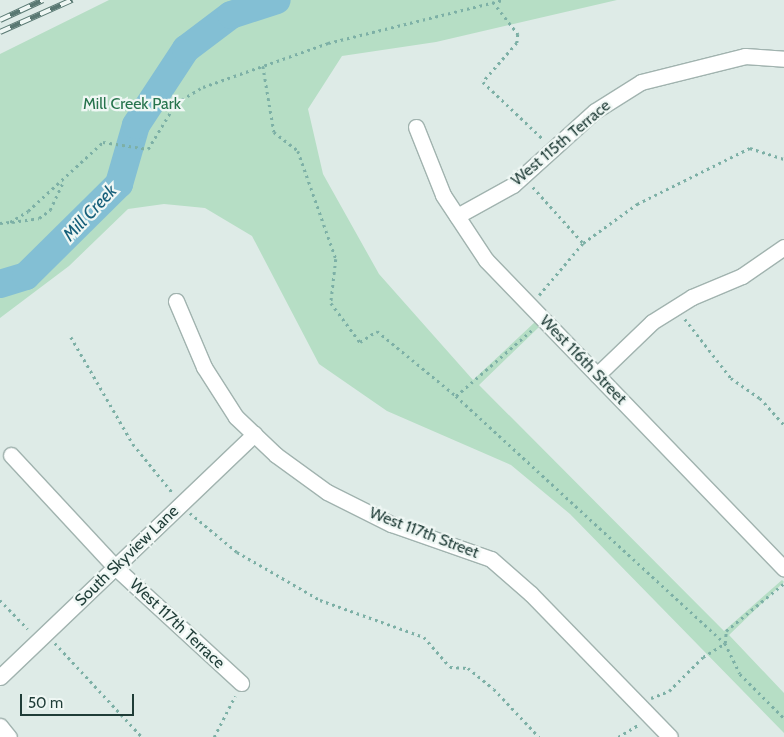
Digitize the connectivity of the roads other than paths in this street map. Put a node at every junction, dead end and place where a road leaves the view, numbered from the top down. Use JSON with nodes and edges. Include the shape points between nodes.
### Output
{"nodes":[{"id":1,"x":784,"y":59,"type":"edge"},
{"id":2,"x":416,"y":126,"type":"dead end"},
{"id":3,"x":457,"y":216,"type":"junction"},
{"id":4,"x":784,"y":247,"type":"edge"},
{"id":5,"x":176,"y":301,"type":"dead end"},
{"id":6,"x":597,"y":375,"type":"junction"},
{"id":7,"x":254,"y":434,"type":"junction"},
{"id":8,"x":11,"y":455,"type":"dead end"},
{"id":9,"x":116,"y":568,"type":"junction"},
{"id":10,"x":784,"y":569,"type":"edge"},
{"id":11,"x":0,"y":677,"type":"edge"},
{"id":12,"x":240,"y":683,"type":"road end"},
{"id":13,"x":0,"y":726,"type":"edge"},
{"id":14,"x":10,"y":737,"type":"edge"},
{"id":15,"x":670,"y":737,"type":"edge"}],
"edges":[{"from":1,"to":3,"type":"street","name":"West 115th Terrace","via":[[745,56],[641,82],[595,111],[526,174]]},
{"from":2,"to":3,"type":"street","name":"West 116th Street","via":[[442,195]]},
{"from":3,"to":6,"type":"street","name":"West 116th Street","via":[[486,260]]},
{"from":4,"to":6,"type":"street","via":[[742,276],[652,322]]},
{"from":5,"to":7,"type":"street","name":"West 117th Street","via":[[204,367],[236,417]]},
{"from":6,"to":10,"type":"street","name":"West 116th Street"},
{"from":7,"to":9,"type":"street","name":"South Skyview Lane"},
{"from":7,"to":15,"type":"street","name":"West 117th Street","via":[[327,492],[391,524],[491,559]]},
{"from":8,"to":9,"type":"street","name":"West 117th Terrace"},
{"from":9,"to":11,"type":"street","name":"South Skyview Lane"},
{"from":9,"to":12,"type":"street","name":"West 117th Terrace"},
{"from":13,"to":14,"type":"street"}]}
